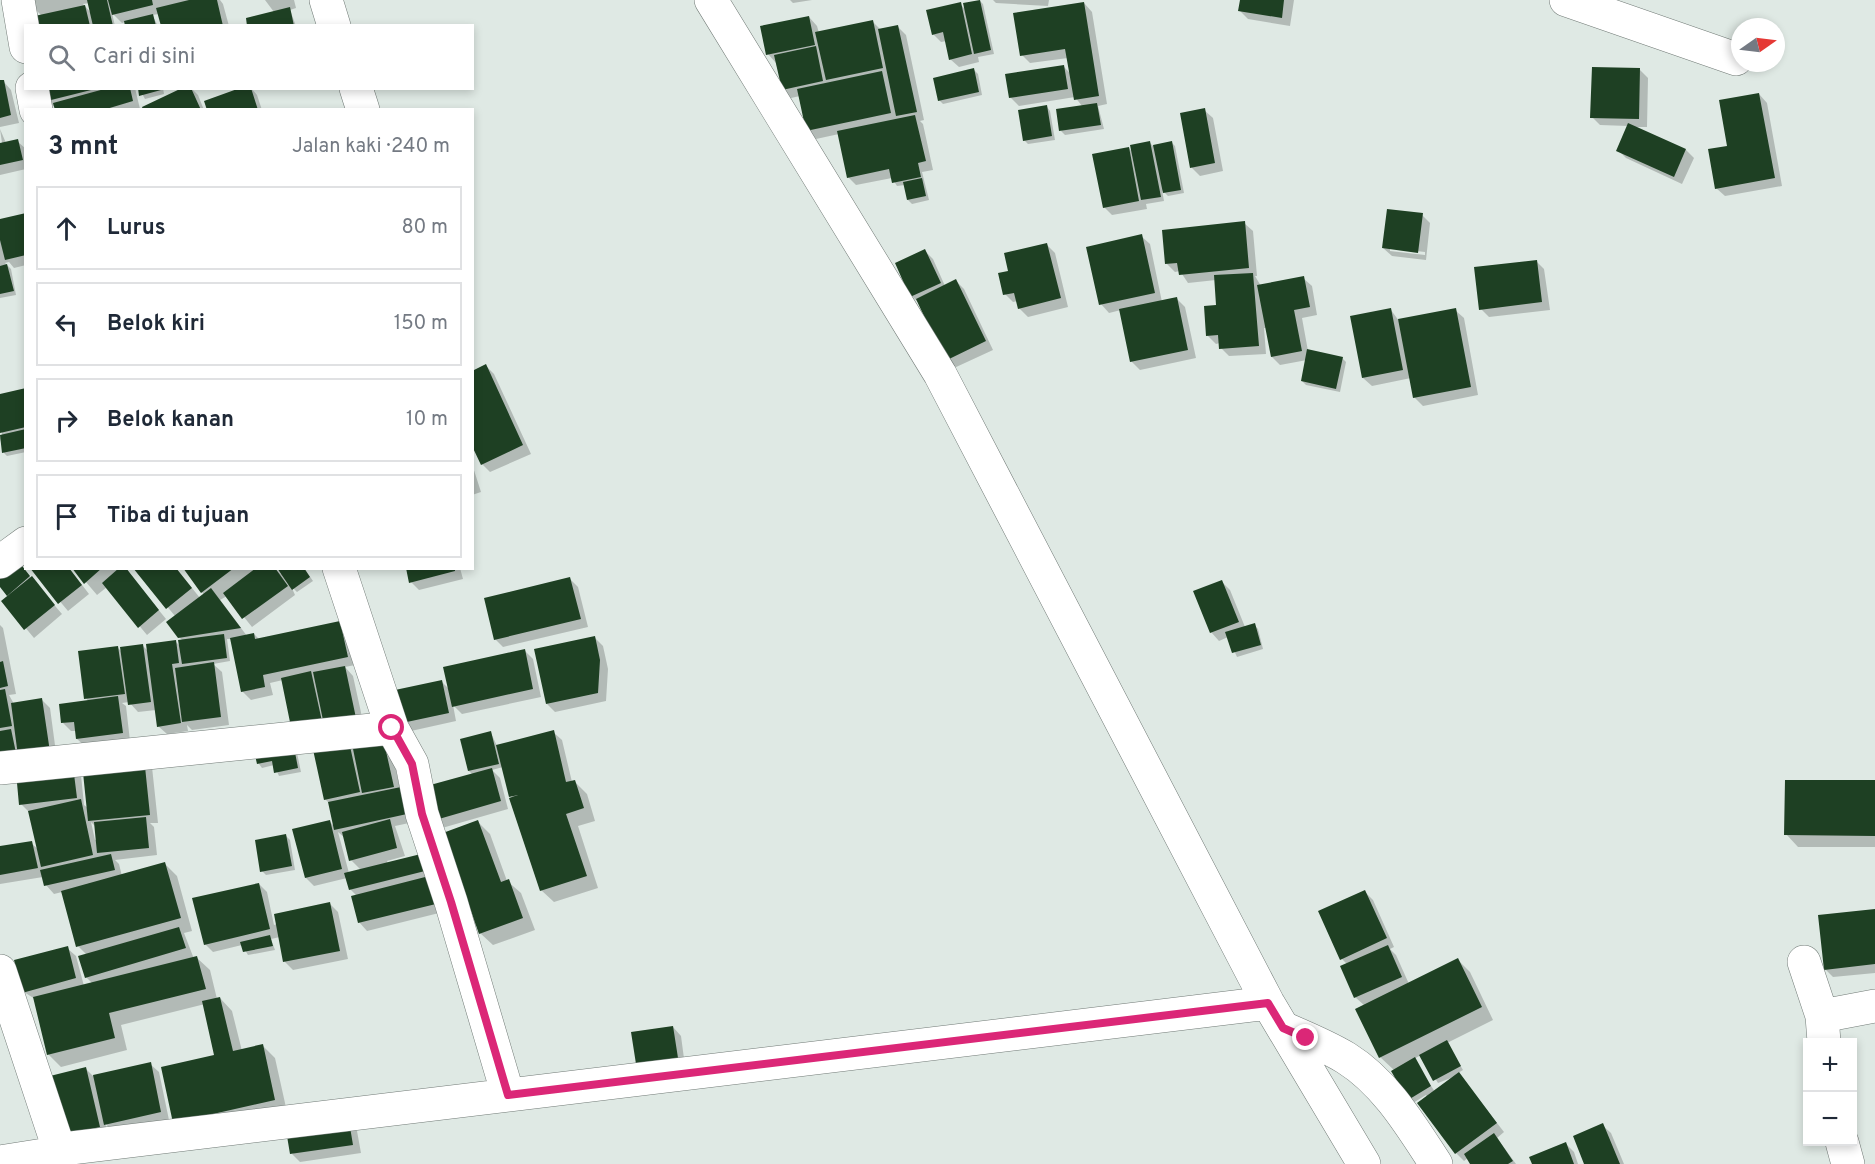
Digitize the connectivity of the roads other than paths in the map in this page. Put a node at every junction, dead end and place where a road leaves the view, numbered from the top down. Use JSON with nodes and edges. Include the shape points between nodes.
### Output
{"nodes":[{"id":1,"x":18,"y":0,"type":"edge"},
{"id":2,"x":326,"y":0,"type":"edge"},
{"id":3,"x":711,"y":0,"type":"edge"},
{"id":4,"x":1566,"y":0,"type":"edge"},
{"id":5,"x":333,"y":24,"type":"edge"},
{"id":6,"x":24,"y":35,"type":"edge"},
{"id":7,"x":1731,"y":57,"type":"edge"},
{"id":8,"x":32,"y":90,"type":"edge"},
{"id":9,"x":357,"y":90,"type":"edge"},
{"id":10,"x":36,"y":108,"type":"edge"},
{"id":11,"x":362,"y":108,"type":"edge"},
{"id":12,"x":24,"y":544,"type":"edge"},
{"id":13,"x":0,"y":562,"type":"edge"},
{"id":14,"x":340,"y":570,"type":"edge"},
{"id":15,"x":392,"y":728,"type":"junction"},
{"id":16,"x":0,"y":768,"type":"edge"},
{"id":17,"x":1804,"y":962,"type":"dead end"},
{"id":18,"x":0,"y":971,"type":"edge"},
{"id":19,"x":1875,"y":1006,"type":"edge"},
{"id":20,"x":1275,"y":1015,"type":"junction"},
{"id":21,"x":1823,"y":1029,"type":"edge"},
{"id":22,"x":508,"y":1095,"type":"junction"},
{"id":23,"x":1843,"y":1146,"type":"edge"},
{"id":24,"x":55,"y":1149,"type":"junction"},
{"id":25,"x":0,"y":1162,"type":"edge"},
{"id":26,"x":1364,"y":1164,"type":"edge"},
{"id":27,"x":1436,"y":1164,"type":"edge"},
{"id":28,"x":1848,"y":1164,"type":"edge"}],
"edges":[{"from":1,"to":6,"type":"street"},
{"from":2,"to":5,"type":"street"},
{"from":3,"to":20,"type":"street","via":[[940,374]]},
{"from":4,"to":7,"type":"street"},
{"from":8,"to":10,"type":"street"},
{"from":9,"to":11,"type":"street"},
{"from":12,"to":13,"type":"street"},
{"from":14,"to":15,"type":"street"},
{"from":15,"to":16,"type":"street"},
{"from":15,"to":22,"type":"street","via":[[412,764],[422,814]]},
{"from":17,"to":21,"type":"street"},
{"from":18,"to":24,"type":"street","via":[[55,1132]]},
{"from":19,"to":21,"type":"street"},
{"from":20,"to":22,"type":"street"},
{"from":20,"to":26,"type":"street"},
{"from":20,"to":27,"type":"street","via":[[1369,1076],[1399,1109]]},
{"from":22,"to":24,"type":"street"},
{"from":23,"to":28,"type":"street"},
{"from":24,"to":25,"type":"street","via":[[39,1157]]}]}
